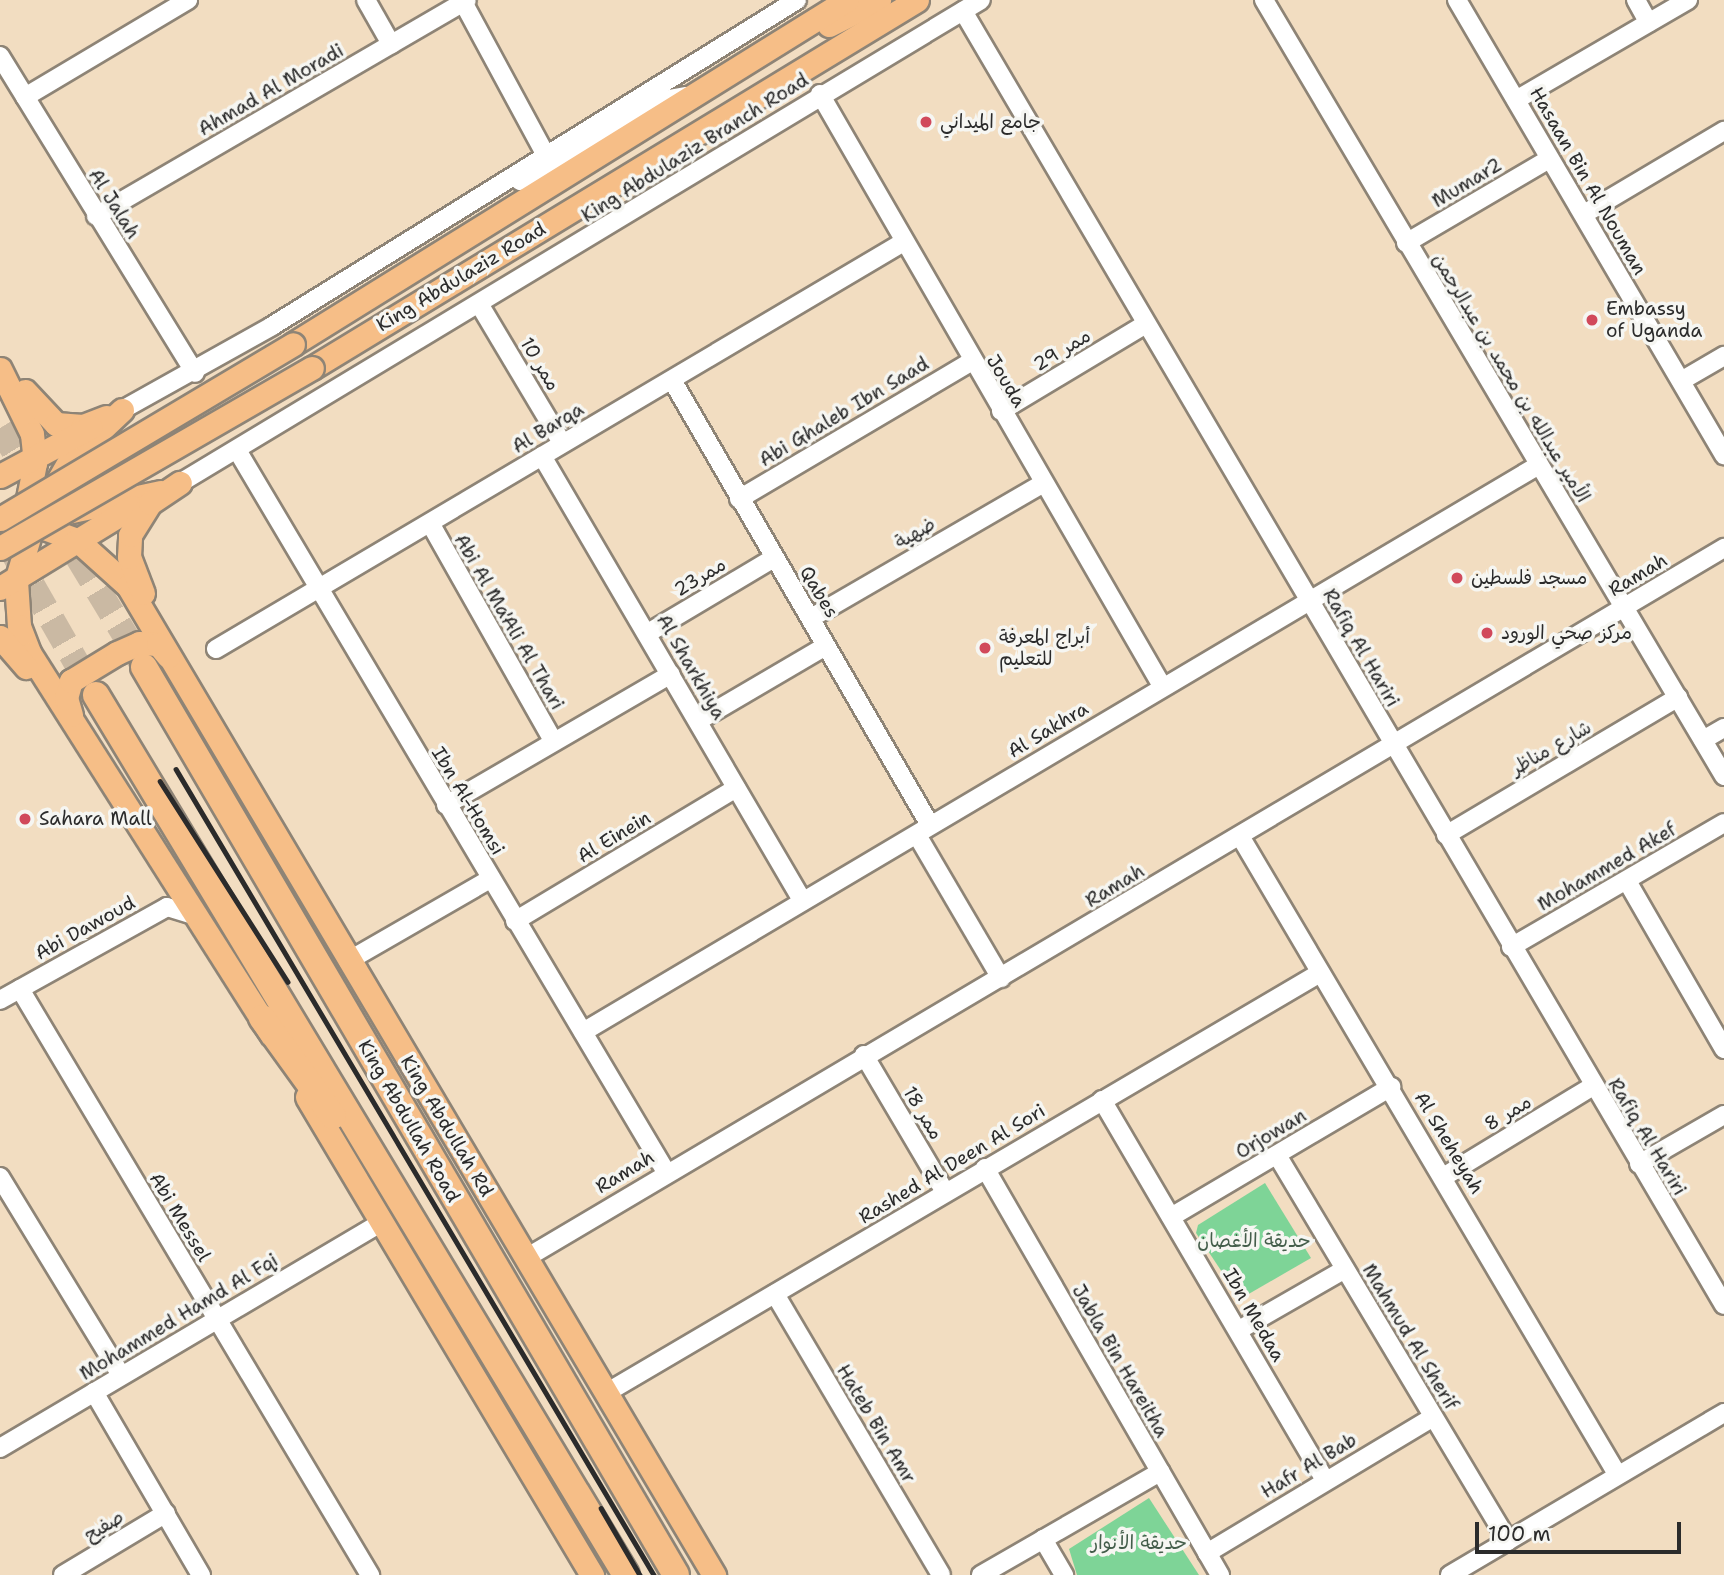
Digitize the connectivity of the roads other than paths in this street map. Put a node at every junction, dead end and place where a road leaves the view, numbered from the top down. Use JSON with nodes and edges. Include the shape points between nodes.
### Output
{"nodes":[{"id":1,"x":188,"y":0,"type":"edge"},
{"id":2,"x":366,"y":0,"type":"edge"},
{"id":3,"x":797,"y":0,"type":"edge"},
{"id":4,"x":847,"y":0,"type":"edge"},
{"id":5,"x":879,"y":0,"type":"edge"},
{"id":6,"x":917,"y":0,"type":"edge"},
{"id":7,"x":981,"y":0,"type":"edge"},
{"id":8,"x":1265,"y":0,"type":"edge"},
{"id":9,"x":1457,"y":0,"type":"edge"},
{"id":10,"x":1636,"y":0,"type":"edge"},
{"id":11,"x":1689,"y":0,"type":"edge"},
{"id":12,"x":465,"y":1,"type":"edge"},
{"id":13,"x":963,"y":11,"type":"junction"},
{"id":14,"x":1649,"y":23,"type":"junction"},
{"id":15,"x":391,"y":44,"type":"junction"},
{"id":16,"x":772,"y":46,"type":"junction"},
{"id":17,"x":0,"y":56,"type":"edge"},
{"id":18,"x":820,"y":93,"type":"junction"},
{"id":19,"x":687,"y":96,"type":"junction"},
{"id":20,"x":25,"y":97,"type":"junction"},
{"id":21,"x":1516,"y":100,"type":"junction"},
{"id":22,"x":1721,"y":139,"type":"edge"},
{"id":23,"x":544,"y":152,"type":"junction"},
{"id":24,"x":1549,"y":159,"type":"junction"},
{"id":25,"x":480,"y":195,"type":"junction"},
{"id":26,"x":1584,"y":214,"type":"junction"},
{"id":27,"x":96,"y":216,"type":"junction"},
{"id":28,"x":902,"y":243,"type":"junction"},
{"id":29,"x":1406,"y":243,"type":"junction"},
{"id":30,"x":481,"y":307,"type":"junction"},
{"id":31,"x":1146,"y":324,"type":"junction"},
{"id":32,"x":1724,"y":356,"type":"edge"},
{"id":33,"x":0,"y":357,"type":"edge"},
{"id":34,"x":971,"y":362,"type":"junction"},
{"id":35,"x":0,"y":369,"type":"edge"},
{"id":36,"x":195,"y":373,"type":"junction"},
{"id":37,"x":672,"y":380,"type":"junction"},
{"id":38,"x":1681,"y":381,"type":"junction"},
{"id":39,"x":122,"y":411,"type":"junction"},
{"id":40,"x":1001,"y":411,"type":"junction"},
{"id":41,"x":562,"y":443,"type":"junction"},
{"id":42,"x":237,"y":450,"type":"junction"},
{"id":43,"x":33,"y":455,"type":"junction"},
{"id":44,"x":1724,"y":455,"type":"edge"},
{"id":45,"x":542,"y":456,"type":"junction"},
{"id":46,"x":1537,"y":466,"type":"junction"},
{"id":47,"x":0,"y":477,"type":"edge"},
{"id":48,"x":180,"y":484,"type":"junction"},
{"id":49,"x":1040,"y":485,"type":"junction"},
{"id":50,"x":148,"y":498,"type":"junction"},
{"id":51,"x":739,"y":499,"type":"junction"},
{"id":52,"x":0,"y":506,"type":"edge"},
{"id":53,"x":20,"y":520,"type":"edge"},
{"id":54,"x":430,"y":523,"type":"junction"},
{"id":55,"x":78,"y":540,"type":"junction"},
{"id":56,"x":0,"y":548,"type":"edge"},
{"id":57,"x":1724,"y":548,"type":"edge"},
{"id":58,"x":0,"y":556,"type":"edge"},
{"id":59,"x":774,"y":558,"type":"junction"},
{"id":60,"x":8,"y":584,"type":"edge"},
{"id":61,"x":317,"y":590,"type":"junction"},
{"id":62,"x":1310,"y":600,"type":"junction"},
{"id":63,"x":1623,"y":609,"type":"junction"},
{"id":64,"x":811,"y":618,"type":"junction"},
{"id":65,"x":648,"y":633,"type":"junction"},
{"id":66,"x":0,"y":637,"type":"edge"},
{"id":67,"x":826,"y":646,"type":"junction"},
{"id":68,"x":216,"y":649,"type":"dead end"},
{"id":69,"x":144,"y":667,"type":"tunnel mouth"},
{"id":70,"x":671,"y":674,"type":"junction"},
{"id":71,"x":183,"y":675,"type":"junction"},
{"id":72,"x":1162,"y":686,"type":"junction"},
{"id":73,"x":96,"y":695,"type":"tunnel mouth"},
{"id":74,"x":1678,"y":697,"type":"junction"},
{"id":75,"x":698,"y":721,"type":"junction"},
{"id":76,"x":1724,"y":728,"type":"edge"},
{"id":77,"x":552,"y":740,"type":"junction"},
{"id":78,"x":1703,"y":740,"type":"junction"},
{"id":79,"x":1393,"y":747,"type":"junction"},
{"id":80,"x":1724,"y":776,"type":"edge"},
{"id":81,"x":108,"y":780,"type":"junction"},
{"id":82,"x":736,"y":788,"type":"junction"},
{"id":83,"x":446,"y":805,"type":"junction"},
{"id":84,"x":1724,"y":823,"type":"edge"},
{"id":85,"x":923,"y":830,"type":"junction"},
{"id":86,"x":1446,"y":835,"type":"junction"},
{"id":87,"x":1240,"y":836,"type":"junction"},
{"id":88,"x":490,"y":879,"type":"junction"},
{"id":89,"x":1627,"y":881,"type":"junction"},
{"id":90,"x":802,"y":900,"type":"junction"},
{"id":91,"x":194,"y":915,"type":"junction"},
{"id":92,"x":515,"y":921,"type":"junction"},
{"id":93,"x":1511,"y":947,"type":"junction"},
{"id":94,"x":351,"y":965,"type":"junction"},
{"id":95,"x":1320,"y":973,"type":"junction"},
{"id":96,"x":1001,"y":978,"type":"junction"},
{"id":97,"x":20,"y":989,"type":"junction"},
{"id":98,"x":0,"y":1000,"type":"edge"},
{"id":99,"x":262,"y":1018,"type":"junction"},
{"id":100,"x":1718,"y":1022,"type":"edge"},
{"id":101,"x":583,"y":1032,"type":"junction"},
{"id":102,"x":1724,"y":1049,"type":"edge"},
{"id":103,"x":864,"y":1055,"type":"junction"},
{"id":104,"x":1592,"y":1086,"type":"junction"},
{"id":105,"x":1391,"y":1087,"type":"junction"},
{"id":106,"x":1102,"y":1100,"type":"junction"},
{"id":107,"x":1724,"y":1115,"type":"edge"},
{"id":108,"x":1277,"y":1155,"type":"junction"},
{"id":109,"x":1639,"y":1164,"type":"junction"},
{"id":110,"x":985,"y":1167,"type":"junction"},
{"id":111,"x":666,"y":1172,"type":"junction"},
{"id":112,"x":1445,"y":1175,"type":"junction"},
{"id":113,"x":0,"y":1177,"type":"edge"},
{"id":114,"x":946,"y":1192,"type":"junction"},
{"id":115,"x":1171,"y":1217,"type":"junction"},
{"id":116,"x":380,"y":1223,"type":"junction"},
{"id":117,"x":477,"y":1237,"type":"junction"},
{"id":118,"x":526,"y":1258,"type":"junction"},
{"id":119,"x":443,"y":1268,"type":"junction"},
{"id":120,"x":1345,"y":1269,"type":"junction"},
{"id":121,"x":775,"y":1294,"type":"junction"},
{"id":122,"x":1724,"y":1305,"type":"edge"},
{"id":123,"x":217,"y":1319,"type":"junction"},
{"id":124,"x":1239,"y":1330,"type":"junction"},
{"id":125,"x":121,"y":1375,"type":"junction"},
{"id":126,"x":94,"y":1392,"type":"junction"},
{"id":127,"x":606,"y":1393,"type":"junction"},
{"id":128,"x":1724,"y":1413,"type":"edge"},
{"id":129,"x":1433,"y":1417,"type":"junction"},
{"id":130,"x":0,"y":1448,"type":"edge"},
{"id":131,"x":1160,"y":1472,"type":"junction"},
{"id":132,"x":1617,"y":1474,"type":"junction"},
{"id":133,"x":1325,"y":1480,"type":"junction"},
{"id":134,"x":166,"y":1513,"type":"junction"},
{"id":135,"x":1043,"y":1539,"type":"junction"},
{"id":136,"x":1508,"y":1541,"type":"junction"},
{"id":137,"x":1207,"y":1553,"type":"junction"},
{"id":138,"x":63,"y":1575,"type":"edge"},
{"id":139,"x":201,"y":1575,"type":"edge"},
{"id":140,"x":370,"y":1575,"type":"edge"},
{"id":141,"x":592,"y":1575,"type":"edge"},
{"id":142,"x":626,"y":1575,"type":"edge"},
{"id":143,"x":676,"y":1575,"type":"edge"},
{"id":144,"x":714,"y":1575,"type":"edge"},
{"id":145,"x":941,"y":1575,"type":"edge"},
{"id":146,"x":981,"y":1575,"type":"edge"},
{"id":147,"x":1064,"y":1575,"type":"edge"},
{"id":148,"x":1220,"y":1575,"type":"edge"},
{"id":149,"x":1450,"y":1575,"type":"edge"}],
"edges":[{"from":1,"to":20,"type":"street"},
{"from":2,"to":15,"type":"street"},
{"from":3,"to":23,"type":"street"},
{"from":4,"to":16,"type":"main road","name":"King Abdulaziz Road"},
{"from":5,"to":16,"type":"main road"},
{"from":6,"to":56,"type":"main road","name":"King Abdulaziz Road","bridge":true,"via":[[312,368]]},
{"from":7,"to":13,"type":"street","name":"King Abdulaziz Branch Road"},
{"from":8,"to":29,"type":"street","name":"الأمير عبدالله بن محمد بن عبدالرحمن"},
{"from":9,"to":21,"type":"street","name":"Hasaan Bin Al Nouman"},
{"from":10,"to":14,"type":"street"},
{"from":11,"to":14,"type":"street"},
{"from":12,"to":15,"type":"street","name":"Ahmad Al Moradi"},
{"from":12,"to":23,"type":"street"},
{"from":13,"to":18,"type":"street","name":"King Abdulaziz Branch Road"},
{"from":13,"to":31,"type":"street","name":"Rafiq Al Hariri"},
{"from":14,"to":21,"type":"street"},
{"from":15,"to":27,"type":"street","name":"Ahmad Al Moradi"},
{"from":16,"to":19,"type":"main road","name":"King Abdulaziz Road"},
{"from":17,"to":20,"type":"street","name":"Al Jalah"},
{"from":18,"to":28,"type":"street","name":"Jouda"},
{"from":18,"to":30,"type":"street","name":"King Abdulaziz Branch Road"},
{"from":19,"to":25,"type":"street","via":[[658,101],[515,184]]},
{"from":19,"to":53,"type":"main road","name":"King Abdulaziz Road","bridge":true},
{"from":20,"to":27,"type":"street","name":"Al Jalah"},
{"from":21,"to":24,"type":"street","name":"Hasaan Bin Al Nouman"},
{"from":22,"to":26,"type":"street"},
{"from":23,"to":25,"type":"street"},
{"from":24,"to":26,"type":"street","name":"Hasaan Bin Al Nouman"},
{"from":24,"to":29,"type":"street","name":"Mumar2"},
{"from":25,"to":36,"type":"street"},
{"from":26,"to":38,"type":"street","name":"Hasaan Bin Al Nouman"},
{"from":27,"to":36,"type":"street","name":"Al Jalah"},
{"from":28,"to":34,"type":"street","name":"Jouda"},
{"from":28,"to":37,"type":"street","name":"Al Barqa"},
{"from":29,"to":46,"type":"street","name":"الأمير عبدالله بن محمد بن عبدالرحمن"},
{"from":30,"to":41,"type":"street","name":"ممر 10"},
{"from":30,"to":42,"type":"street","name":"King Abdulaziz Branch Road"},
{"from":31,"to":40,"type":"street","name":"ممر 29"},
{"from":31,"to":62,"type":"street","name":"Rafiq Al Hariri"},
{"from":32,"to":38,"type":"street"},
{"from":33,"to":39,"type":"main road","via":[[57,424],[83,426]]},
{"from":34,"to":40,"type":"street","name":"Jouda"},
{"from":34,"to":51,"type":"street","name":"Abi Ghaleb Ibn Saad"},
{"from":35,"to":43,"type":"main road","via":[[24,407]]},
{"from":36,"to":39,"type":"street"},
{"from":37,"to":41,"type":"street","name":"Al Barqa"},
{"from":37,"to":51,"type":"street","name":"Qabes"},
{"from":38,"to":44,"type":"street","name":"Hasaan Bin Al Nouman"},
{"from":39,"to":43,"type":"main road"},
{"from":39,"to":48,"type":"main road","via":[[104,442],[108,470],[121,487]]},
{"from":39,"to":53,"type":"main road","via":[[79,448]]},
{"from":40,"to":49,"type":"street","name":"Jouda"},
{"from":41,"to":45,"type":"street","name":"Al Barqa"},
{"from":42,"to":48,"type":"street","name":"King Abdulaziz Branch Road"},
{"from":42,"to":61,"type":"street","name":"Ibn Al-Homsi"},
{"from":43,"to":47,"type":"main road"},
{"from":43,"to":53,"type":"main road"},
{"from":45,"to":54,"type":"street","name":"Al Barqa"},
{"from":45,"to":65,"type":"street","name":"Al Sharkhiya"},
{"from":46,"to":62,"type":"street","name":"Al Sakhra"},
{"from":46,"to":63,"type":"street","name":"الأمير عبدالله بن محمد بن عبدالرحمن"},
{"from":48,"to":50,"type":"main road"},
{"from":48,"to":71,"type":"main road","via":[[150,503],[130,535],[129,557]]},
{"from":49,"to":64,"type":"street","name":"ضهية"},
{"from":49,"to":72,"type":"street","name":"Jouda"},
{"from":50,"to":53,"type":"main road"},
{"from":50,"to":55,"type":"main road"},
{"from":51,"to":59,"type":"street","name":"Qabes"},
{"from":52,"to":53,"type":"main road"},
{"from":53,"to":55,"type":"main road"},
{"from":53,"to":58,"type":"main road"},
{"from":53,"to":60,"type":"main road"},
{"from":54,"to":61,"type":"street","name":"Al Barqa"},
{"from":54,"to":77,"type":"street","name":"Abi Al Ma'Ali Al Thari"},
{"from":55,"to":60,"type":"main road"},
{"from":55,"to":71,"type":"main road","via":[[128,586]]},
{"from":57,"to":63,"type":"street","name":"Ramah"},
{"from":59,"to":64,"type":"street","name":"Qabes"},
{"from":59,"to":65,"type":"street","name":"ممر23"},
{"from":60,"to":81,"type":"main road","via":[[30,653]]},
{"from":61,"to":68,"type":"street","name":"Al Barqa"},
{"from":61,"to":83,"type":"street","name":"Ibn Al-Homsi"},
{"from":62,"to":72,"type":"street","name":"Al Sakhra"},
{"from":62,"to":79,"type":"street","name":"Rafiq Al Hariri"},
{"from":63,"to":74,"type":"street","name":"الأمير عبدالله بن محمد بن عبدالرحمن"},
{"from":63,"to":79,"type":"street","name":"Ramah"},
{"from":64,"to":67,"type":"street","name":"Qabes"},
{"from":65,"to":70,"type":"street","name":"Al Sharkhiya"},
{"from":66,"to":81,"type":"main road"},
{"from":67,"to":75,"type":"street"},
{"from":67,"to":85,"type":"street","name":"Qabes"},
{"from":69,"to":117,"type":"highway","name":"King Abdullah Road"},
{"from":70,"to":75,"type":"street","name":"Al Sharkhiya"},
{"from":70,"to":77,"type":"street"},
{"from":71,"to":81,"type":"main road","via":[[158,645],[139,643],[71,681],[70,712]]},
{"from":71,"to":94,"type":"main road","name":"King Abdullah Rd"},
{"from":72,"to":85,"type":"street","name":"Al Sakhra"},
{"from":73,"to":119,"type":"highway"},
{"from":74,"to":78,"type":"street","name":"الأمير عبدالله بن محمد بن عبدالرحمن"},
{"from":74,"to":86,"type":"street","name":"شارع مناظر"},
{"from":75,"to":82,"type":"street","name":"Al Sharkhiya"},
{"from":76,"to":78,"type":"street"},
{"from":77,"to":83,"type":"street"},
{"from":78,"to":80,"type":"street","name":"الأمير عبدالله بن محمد بن عبدالرحمن"},
{"from":79,"to":86,"type":"street","name":"Rafiq Al Hariri"},
{"from":79,"to":87,"type":"street","name":"Ramah"},
{"from":81,"to":91,"type":"main road"},
{"from":82,"to":90,"type":"street","name":"Al Sharkhiya"},
{"from":82,"to":92,"type":"street","name":"Al Einein"},
{"from":83,"to":88,"type":"street","name":"Ibn Al-Homsi"},
{"from":84,"to":89,"type":"street","name":"Mohammed Akef"},
{"from":85,"to":90,"type":"street","name":"Al Sakhra"},
{"from":85,"to":96,"type":"street","name":"Qabes"},
{"from":86,"to":93,"type":"street","name":"Rafiq Al Hariri"},
{"from":87,"to":95,"type":"street","name":"Al Sheheyah"},
{"from":87,"to":96,"type":"street","name":"Ramah"},
{"from":88,"to":92,"type":"street","name":"Ibn Al-Homsi"},
{"from":88,"to":94,"type":"street"},
{"from":89,"to":93,"type":"street","name":"Mohammed Akef"},
{"from":89,"to":100,"type":"street"},
{"from":90,"to":101,"type":"street","name":"Al Sakhra"},
{"from":91,"to":97,"type":"street","name":"Abi Dawoud","via":[[167,907]]},
{"from":91,"to":99,"type":"main road"},
{"from":92,"to":101,"type":"street","name":"Ibn Al-Homsi"},
{"from":93,"to":104,"type":"street","name":"Rafiq Al Hariri"},
{"from":94,"to":117,"type":"main road"},
{"from":94,"to":118,"type":"main road","name":"King Abdullah Rd"},
{"from":95,"to":105,"type":"street","name":"Al Sheheyah"},
{"from":95,"to":106,"type":"street","name":"Rashed Al Deen Al Sori"},
{"from":96,"to":103,"type":"street","name":"Ramah"},
{"from":97,"to":98,"type":"street","name":"Abi Dawoud"},
{"from":97,"to":123,"type":"street","name":"Abi Messel"},
{"from":99,"to":116,"type":"main road"},
{"from":99,"to":119,"type":"highway"},
{"from":100,"to":102,"type":"street"},
{"from":101,"to":111,"type":"street","name":"Ibn Al-Homsi"},
{"from":103,"to":111,"type":"street","name":"Ramah"},
{"from":103,"to":114,"type":"street","name":"ممر 18"},
{"from":104,"to":109,"type":"street","name":"Rafiq Al Hariri"},
{"from":104,"to":112,"type":"street","name":"ممر 8"},
{"from":105,"to":108,"type":"street","name":"Orjowan"},
{"from":105,"to":112,"type":"street","name":"Al Sheheyah"},
{"from":106,"to":110,"type":"street","name":"Rashed Al Deen Al Sori"},
{"from":106,"to":115,"type":"street","name":"Ibn Medaa"},
{"from":107,"to":109,"type":"street"},
{"from":108,"to":115,"type":"street","name":"Orjowan"},
{"from":108,"to":120,"type":"street","name":"Mahmud Al Sherif"},
{"from":109,"to":122,"type":"street","name":"Rafiq Al Hariri"},
{"from":110,"to":114,"type":"street","name":"Rashed Al Deen Al Sori"},
{"from":110,"to":131,"type":"street","name":"Jabla Bin Hareitha"},
{"from":111,"to":118,"type":"street","name":"Ramah"},
{"from":112,"to":132,"type":"street","name":"Al Sheheyah"},
{"from":113,"to":125,"type":"street"},
{"from":114,"to":121,"type":"street","name":"Rashed Al Deen Al Sori"},
{"from":115,"to":124,"type":"street","name":"Ibn Medaa"},
{"from":116,"to":123,"type":"street","name":"Mohammed Hamd Al Fqi"},
{"from":116,"to":141,"type":"main road"},
{"from":117,"to":143,"type":"highway","name":"King Abdullah Road"},
{"from":118,"to":127,"type":"main road","name":"King Abdullah Rd"},
{"from":119,"to":142,"type":"highway"},
{"from":120,"to":124,"type":"street"},
{"from":120,"to":129,"type":"street","name":"Mahmud Al Sherif"},
{"from":121,"to":127,"type":"street","name":"Rashed Al Deen Al Sori"},
{"from":121,"to":145,"type":"street","name":"Hateb Bin Amr"},
{"from":123,"to":125,"type":"street","name":"Mohammed Hamd Al Fqi"},
{"from":123,"to":140,"type":"street","name":"Abi Messel"},
{"from":124,"to":133,"type":"street","name":"Ibn Medaa"},
{"from":125,"to":126,"type":"street","name":"Mohammed Hamd Al Fqi"},
{"from":126,"to":130,"type":"street","name":"Mohammed Hamd Al Fqi"},
{"from":126,"to":134,"type":"street"},
{"from":127,"to":144,"type":"main road","name":"King Abdullah Rd"},
{"from":128,"to":132,"type":"street"},
{"from":129,"to":133,"type":"street","name":"Hafr Al Bab"},
{"from":129,"to":136,"type":"street","name":"Mahmud Al Sherif"},
{"from":131,"to":135,"type":"street"},
{"from":131,"to":137,"type":"street","name":"Jabla Bin Hareitha"},
{"from":132,"to":136,"type":"street"},
{"from":133,"to":137,"type":"street","name":"Hafr Al Bab"},
{"from":134,"to":138,"type":"street","name":"صفيح"},
{"from":134,"to":139,"type":"street"},
{"from":135,"to":146,"type":"street"},
{"from":135,"to":147,"type":"street"},
{"from":136,"to":149,"type":"street"},
{"from":137,"to":148,"type":"street","name":"Jabla Bin Hareitha"}]}
